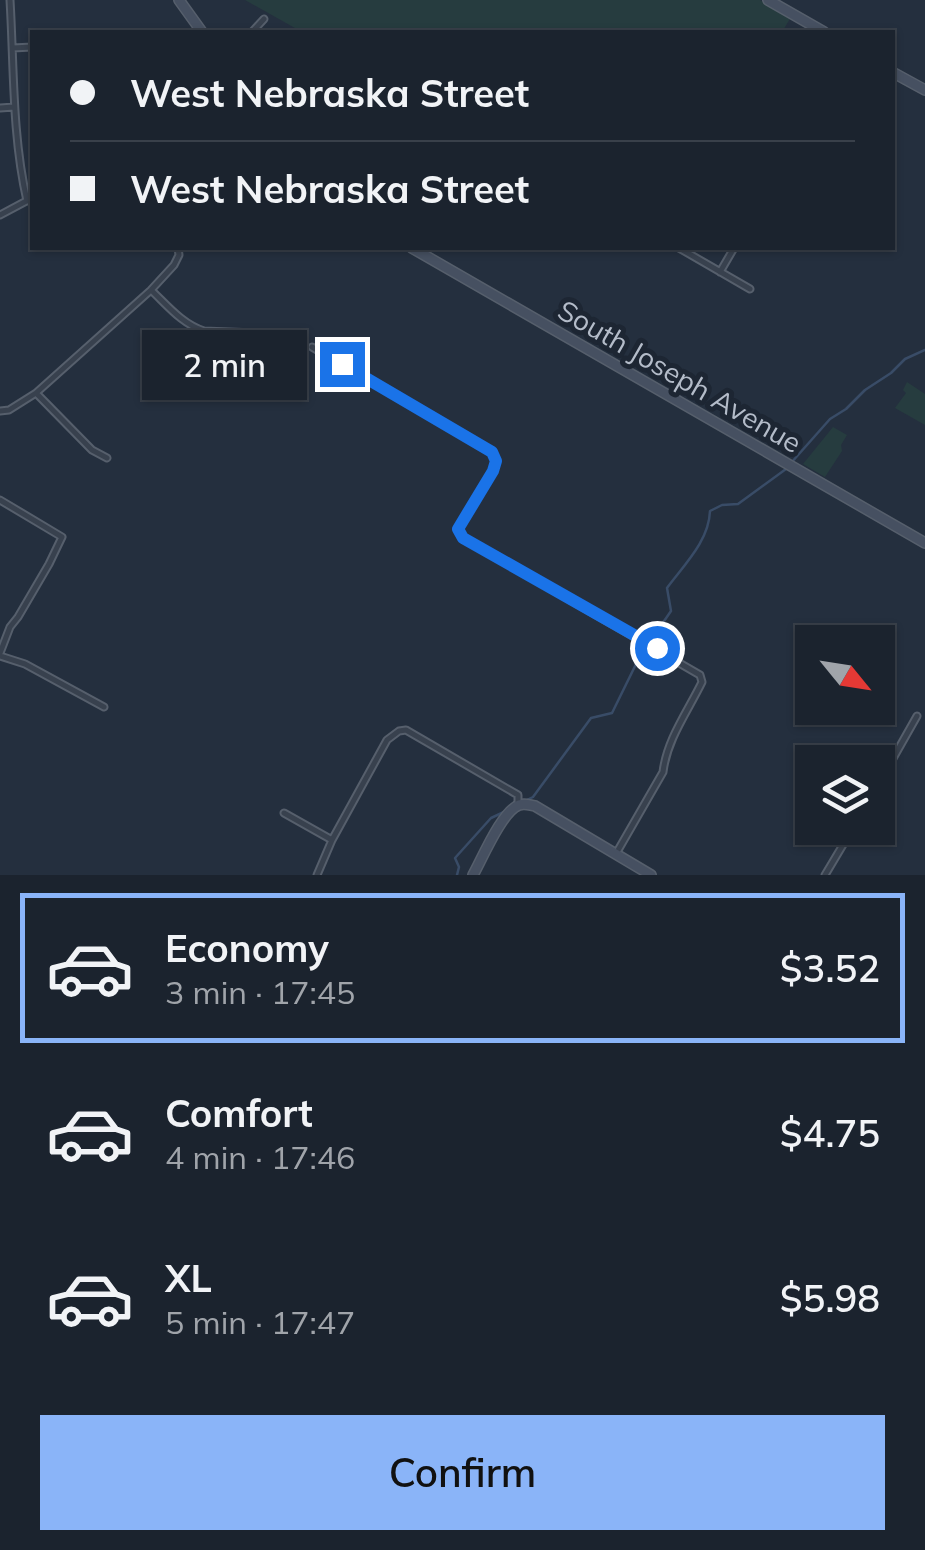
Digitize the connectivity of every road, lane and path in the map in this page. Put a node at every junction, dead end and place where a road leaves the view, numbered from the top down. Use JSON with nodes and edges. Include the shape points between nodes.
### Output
{"nodes":[{"id":1,"x":10,"y":0,"type":"edge"},
{"id":2,"x":179,"y":0,"type":"edge"},
{"id":3,"x":768,"y":0,"type":"edge"},
{"id":4,"x":264,"y":19,"type":"dead end"},
{"id":5,"x":201,"y":30,"type":"edge"},
{"id":6,"x":254,"y":30,"type":"edge"},
{"id":7,"x":820,"y":30,"type":"edge"},
{"id":8,"x":30,"y":47,"type":"edge"},
{"id":9,"x":13,"y":48,"type":"junction"},
{"id":10,"x":895,"y":74,"type":"edge"},
{"id":11,"x":925,"y":90,"type":"edge"},
{"id":12,"x":0,"y":108,"type":"edge"},
{"id":13,"x":14,"y":108,"type":"junction"},
{"id":14,"x":30,"y":199,"type":"edge"},
{"id":15,"x":0,"y":216,"type":"edge"},
{"id":16,"x":178,"y":250,"type":"edge"},
{"id":17,"x":415,"y":250,"type":"edge"},
{"id":18,"x":682,"y":250,"type":"edge"},
{"id":19,"x":733,"y":250,"type":"edge"},
{"id":20,"x":720,"y":272,"type":"junction"},
{"id":21,"x":750,"y":289,"type":"dead end"},
{"id":22,"x":151,"y":290,"type":"junction"},
{"id":23,"x":285,"y":334,"type":"dead end"},
{"id":24,"x":312,"y":347,"type":"dead end"},
{"id":25,"x":36,"y":393,"type":"junction"},
{"id":26,"x":0,"y":410,"type":"edge"},
{"id":27,"x":107,"y":458,"type":"dead end"},
{"id":28,"x":0,"y":500,"type":"edge"},
{"id":29,"x":925,"y":543,"type":"edge"},
{"id":30,"x":0,"y":655,"type":"edge"},
{"id":31,"x":104,"y":707,"type":"dead end"},
{"id":32,"x":917,"y":716,"type":"dead end"},
{"id":33,"x":895,"y":755,"type":"edge"},
{"id":34,"x":518,"y":805,"type":"junction"},
{"id":35,"x":284,"y":812,"type":"dead end"},
{"id":36,"x":332,"y":840,"type":"junction"},
{"id":37,"x":843,"y":845,"type":"edge"},
{"id":38,"x":616,"y":855,"type":"junction"},
{"id":39,"x":317,"y":875,"type":"edge"},
{"id":40,"x":472,"y":875,"type":"edge"},
{"id":41,"x":651,"y":875,"type":"edge"},
{"id":42,"x":825,"y":875,"type":"edge"}],
"edges":[{"from":1,"to":9,"type":"street"},
{"from":2,"to":5,"type":"main road"},
{"from":3,"to":7,"type":"main road"},
{"from":4,"to":6,"type":"street"},
{"from":8,"to":9,"type":"street"},
{"from":9,"to":13,"type":"street"},
{"from":10,"to":11,"type":"main road"},
{"from":12,"to":13,"type":"street"},
{"from":13,"to":14,"type":"street"},
{"from":14,"to":15,"type":"street"},
{"from":16,"to":22,"type":"street"},
{"from":17,"to":29,"type":"main road","name":"South Joseph Avenue"},
{"from":18,"to":20,"type":"street"},
{"from":19,"to":20,"type":"street"},
{"from":20,"to":21,"type":"street"},
{"from":22,"to":23,"type":"street","via":[[204,332]]},
{"from":22,"to":25,"type":"street"},
{"from":24,"to":38,"type":"street","via":[[492,452],[493,471],[458,529],[463,538],[700,674],[663,772]]},
{"from":25,"to":26,"type":"street"},
{"from":25,"to":27,"type":"street"},
{"from":28,"to":30,"type":"street","via":[[62,537]]},
{"from":30,"to":31,"type":"street"},
{"from":32,"to":33,"type":"street"},
{"from":34,"to":36,"type":"street","via":[[518,795],[399,731],[386,740]]},
{"from":34,"to":38,"type":"main road","via":[[535,806]]},
{"from":34,"to":40,"type":"main road"},
{"from":35,"to":36,"type":"street"},
{"from":36,"to":39,"type":"street"},
{"from":37,"to":42,"type":"street"},
{"from":38,"to":41,"type":"main road"}]}
